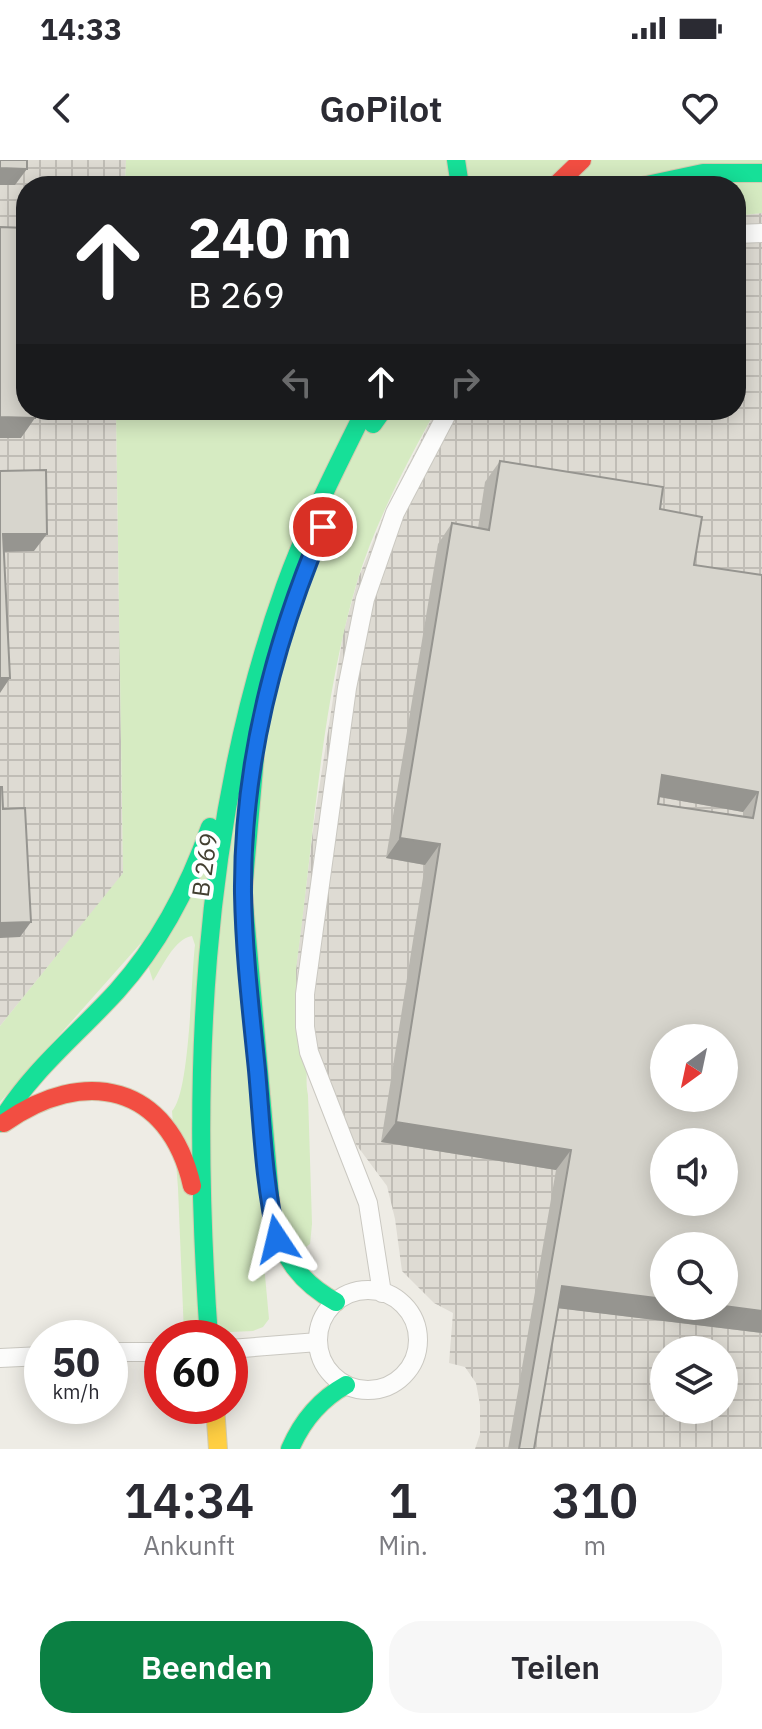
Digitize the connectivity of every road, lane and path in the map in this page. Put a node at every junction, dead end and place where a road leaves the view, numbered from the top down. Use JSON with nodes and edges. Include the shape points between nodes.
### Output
{"nodes":[{"id":1,"x":565,"y":160,"type":"edge"},
{"id":2,"x":582,"y":160,"type":"edge"},
{"id":3,"x":762,"y":173,"type":"edge"},
{"id":4,"x":549,"y":176,"type":"edge"},
{"id":5,"x":565,"y":176,"type":"edge"},
{"id":6,"x":689,"y":176,"type":"edge"},
{"id":7,"x":369,"y":420,"type":"edge"},
{"id":8,"x":444,"y":420,"type":"edge"},
{"id":9,"x":262,"y":683,"type":"junction"},
{"id":10,"x":0,"y":1125,"type":"edge"},
{"id":11,"x":201,"y":1247,"type":"junction"},
{"id":12,"x":382,"y":1293,"type":"junction"},
{"id":13,"x":336,"y":1302,"type":"junction"},
{"id":14,"x":210,"y":1320,"type":"edge"},
{"id":15,"x":212,"y":1320,"type":"edge"},
{"id":16,"x":318,"y":1342,"type":"junction"},
{"id":17,"x":248,"y":1348,"type":"edge"},
{"id":18,"x":24,"y":1357,"type":"edge"},
{"id":19,"x":0,"y":1358,"type":"edge"},
{"id":20,"x":346,"y":1385,"type":"junction"},
{"id":21,"x":218,"y":1424,"type":"edge"},
{"id":22,"x":220,"y":1449,"type":"edge"},
{"id":23,"x":290,"y":1449,"type":"edge"}],
"edges":[{"from":1,"to":4,"type":"main road"},
{"from":2,"to":5,"type":"main road"},
{"from":3,"to":6,"type":"main road"},
{"from":7,"to":9,"type":"main road","name":"B 269","number":"B 269"},
{"from":8,"to":12,"type":"street","via":[[395,513],[365,599],[347,688],[305,994],[309,1052],[368,1203]]},
{"from":9,"to":10,"type":"main road","via":[[175,910],[141,963],[29,1080]]},
{"from":9,"to":11,"type":"main road","via":[[227,805],[213,899],[203,1038]]},
{"from":9,"to":13,"type":"main road","via":[[243,892],[267,1177],[277,1239],[286,1260],[316,1292]]},
{"from":9,"to":15,"type":"main road","name":"B 269","number":"B 269","via":[[232,841],[217,976]]},
{"from":10,"to":11,"type":"main road","via":[[27,1107],[72,1091],[104,1089],[142,1105],[175,1136],[186,1159]]},
{"from":11,"to":14,"type":"main road"},
{"from":12,"to":13,"type":"street","via":[[357,1292]]},
{"from":12,"to":20,"type":"street","via":[[410,1315],[418,1338],[411,1366],[389,1386],[360,1390]]},
{"from":13,"to":16,"type":"street","via":[[320,1327]]},
{"from":16,"to":17,"type":"street"},
{"from":16,"to":20,"type":"street","via":[[326,1368]]},
{"from":18,"to":19,"type":"street"},
{"from":20,"to":23,"type":"main road","via":[[317,1404]]},
{"from":21,"to":22,"type":"main road"}]}
